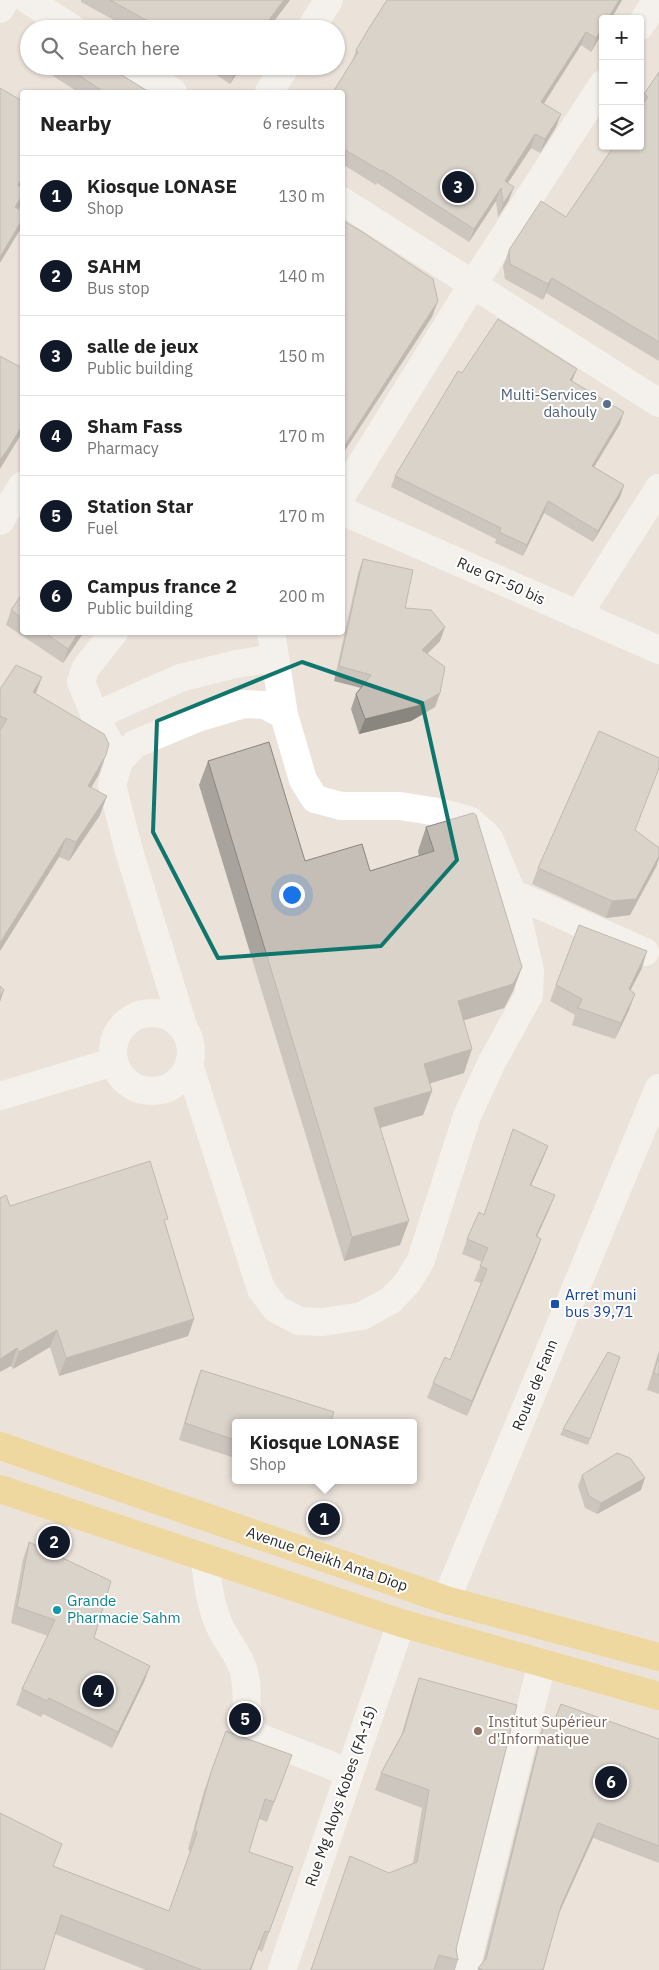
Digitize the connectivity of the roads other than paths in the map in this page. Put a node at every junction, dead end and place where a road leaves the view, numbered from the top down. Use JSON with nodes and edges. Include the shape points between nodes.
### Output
{"nodes":[{"id":1,"x":5,"y":0,"type":"edge"},
{"id":2,"x":28,"y":0,"type":"edge"},
{"id":3,"x":329,"y":0,"type":"edge"},
{"id":4,"x":657,"y":0,"type":"edge"},
{"id":5,"x":0,"y":8,"type":"edge"},
{"id":6,"x":59,"y":20,"type":"edge"},
{"id":7,"x":316,"y":20,"type":"edge"},
{"id":8,"x":644,"y":20,"type":"edge"},
{"id":9,"x":146,"y":75,"type":"edge"},
{"id":10,"x":280,"y":75,"type":"edge"},
{"id":11,"x":170,"y":90,"type":"edge"},
{"id":12,"x":270,"y":90,"type":"edge"},
{"id":13,"x":599,"y":90,"type":"edge"},
{"id":14,"x":345,"y":203,"type":"edge"},
{"id":15,"x":473,"y":284,"type":"junction"},
{"id":16,"x":659,"y":403,"type":"edge"},
{"id":17,"x":659,"y":488,"type":"edge"},
{"id":18,"x":20,"y":489,"type":"edge"},
{"id":19,"x":345,"y":490,"type":"edge"},
{"id":20,"x":345,"y":512,"type":"edge"},
{"id":21,"x":0,"y":521,"type":"edge"},
{"id":22,"x":578,"y":615,"type":"junction"},
{"id":23,"x":112,"y":635,"type":"edge"},
{"id":24,"x":273,"y":645,"type":"edge"},
{"id":25,"x":659,"y":650,"type":"edge"},
{"id":26,"x":284,"y":715,"type":"junction"},
{"id":27,"x":95,"y":716,"type":"junction"},
{"id":28,"x":119,"y":762,"type":"junction"},
{"id":29,"x":512,"y":893,"type":"junction"},
{"id":30,"x":646,"y":952,"type":"edge"},
{"id":31,"x":184,"y":1029,"type":"junction"},
{"id":32,"x":113,"y":1062,"type":"junction"},
{"id":33,"x":189,"y":1065,"type":"junction"},
{"id":34,"x":659,"y":1088,"type":"edge"},
{"id":35,"x":0,"y":1096,"type":"edge"},
{"id":36,"x":0,"y":1446,"type":"edge"},
{"id":37,"x":0,"y":1488,"type":"edge"},
{"id":38,"x":204,"y":1557,"type":"junction"},
{"id":39,"x":446,"y":1600,"type":"junction"},
{"id":40,"x":400,"y":1623,"type":"junction"},
{"id":41,"x":659,"y":1657,"type":"edge"},
{"id":42,"x":542,"y":1663,"type":"junction"},
{"id":43,"x":659,"y":1696,"type":"edge"},
{"id":44,"x":348,"y":1772,"type":"junction"},
{"id":45,"x":282,"y":1970,"type":"edge"},
{"id":46,"x":465,"y":1970,"type":"edge"}],
"edges":[{"from":1,"to":5,"type":"street"},
{"from":2,"to":6,"type":"street"},
{"from":3,"to":7,"type":"street"},
{"from":4,"to":8,"type":"street"},
{"from":9,"to":11,"type":"street"},
{"from":10,"to":12,"type":"street"},
{"from":13,"to":15,"type":"street"},
{"from":14,"to":15,"type":"street"},
{"from":15,"to":16,"type":"street"},
{"from":15,"to":19,"type":"street"},
{"from":17,"to":22,"type":"street"},
{"from":18,"to":21,"type":"street"},
{"from":20,"to":22,"type":"street","name":"Rue GT-50 bis"},
{"from":22,"to":25,"type":"street","name":"Rue GT-50 bis"},
{"from":23,"to":27,"type":"street","via":[[85,668],[81,682]]},
{"from":24,"to":26,"type":"street"},
{"from":24,"to":27,"type":"street","via":[[236,664],[180,678]]},
{"from":26,"to":28,"type":"street","via":[[265,705],[244,704],[197,718],[135,744]]},
{"from":26,"to":29,"type":"street","via":[[303,780],[315,799],[341,806],[400,806],[469,820],[489,838]]},
{"from":27,"to":28,"type":"street"},
{"from":28,"to":31,"type":"street","via":[[112,785]]},
{"from":29,"to":30,"type":"street"},
{"from":29,"to":33,"type":"street","via":[[530,971],[529,995],[467,1116],[421,1260],[408,1282],[391,1300],[362,1316],[323,1322],[299,1321],[276,1309],[262,1289]]},
{"from":31,"to":32,"type":"street","via":[[173,1018],[158,1013],[142,1013],[128,1020],[118,1032],[112,1046]]},
{"from":31,"to":33,"type":"street","via":[[191,1046]]},
{"from":32,"to":33,"type":"street","via":[[121,1076],[134,1087],[150,1091],[167,1088],[180,1079]]},
{"from":32,"to":35,"type":"street"},
{"from":34,"to":39,"type":"street","name":"Route de Fann"},
{"from":36,"to":39,"type":"main road","name":"Avenue Cheikh Anta Diop"},
{"from":37,"to":38,"type":"main road"},
{"from":38,"to":40,"type":"main road"},
{"from":38,"to":44,"type":"street","via":[[211,1603],[242,1665],[248,1724],[256,1736]]},
{"from":39,"to":41,"type":"main road","name":"Avenue Cheikh Anta Diop"},
{"from":40,"to":42,"type":"main road"},
{"from":40,"to":44,"type":"street","name":"Rue Mg Aloys Kobes (FA-15)"},
{"from":42,"to":43,"type":"main road"},
{"from":42,"to":46,"type":"street"},
{"from":44,"to":45,"type":"street","name":"Rue Mg Aloys Kobes (FA-15)"}]}
